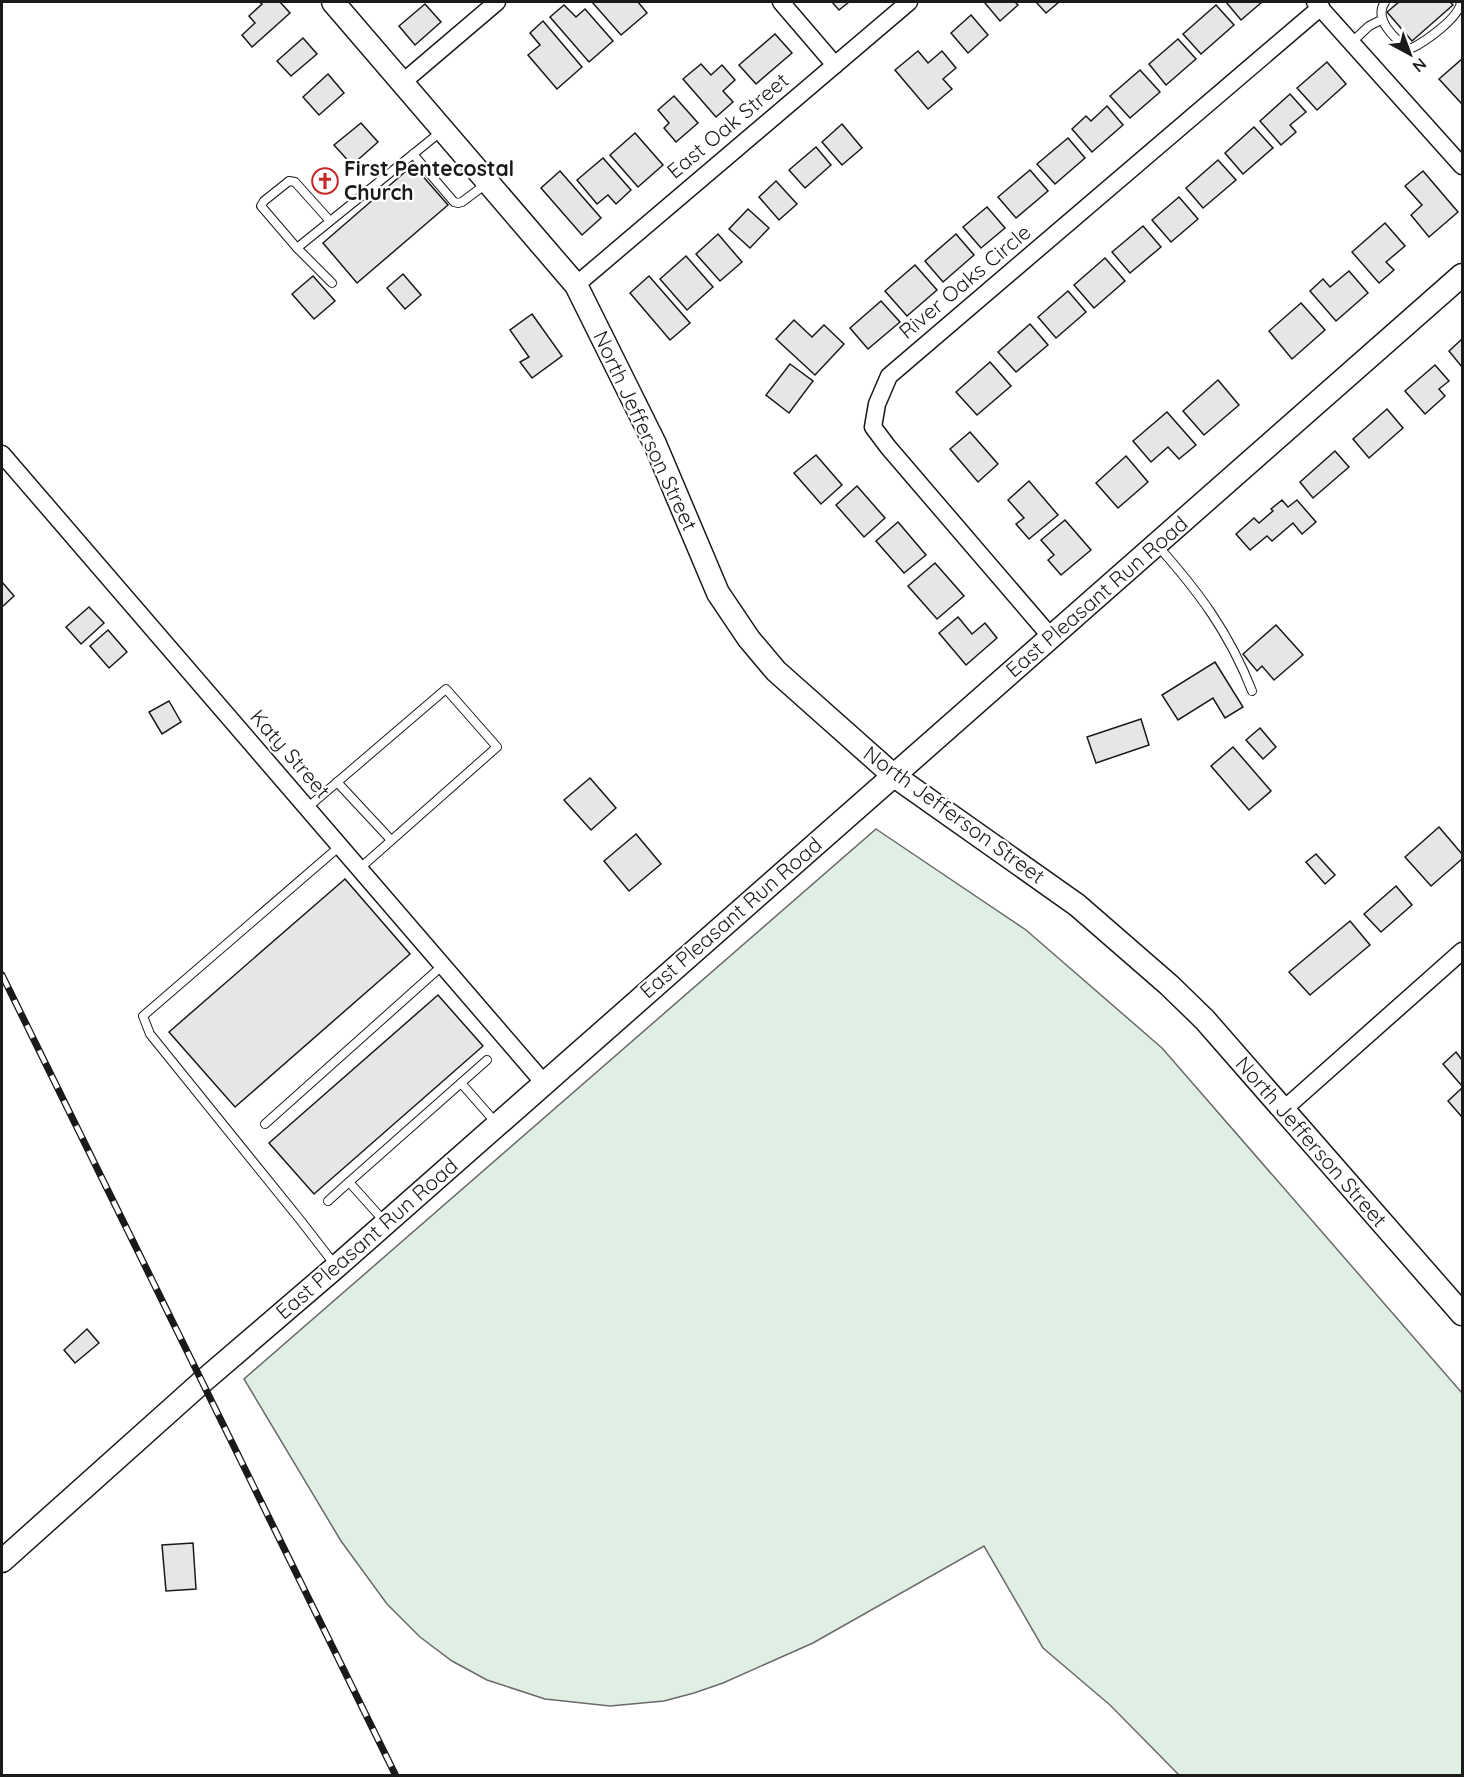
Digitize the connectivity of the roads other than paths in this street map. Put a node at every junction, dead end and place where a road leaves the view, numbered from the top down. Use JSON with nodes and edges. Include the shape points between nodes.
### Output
{"nodes":[{"id":1,"x":333,"y":2,"type":"edge"},
{"id":2,"x":497,"y":2,"type":"edge"},
{"id":3,"x":781,"y":2,"type":"edge"},
{"id":4,"x":909,"y":2,"type":"edge"},
{"id":5,"x":1385,"y":2,"type":"edge"},
{"id":6,"x":1461,"y":2,"type":"edge"},
{"id":7,"x":1318,"y":4,"type":"edge"},
{"id":8,"x":1381,"y":20,"type":"junction"},
{"id":9,"x":1352,"y":42,"type":"junction"},
{"id":10,"x":835,"y":65,"type":"junction"},
{"id":11,"x":403,"y":82,"type":"junction"},
{"id":12,"x":443,"y":129,"type":"junction"},
{"id":13,"x":413,"y":154,"type":"junction"},
{"id":14,"x":1462,"y":166,"type":"edge"},
{"id":15,"x":488,"y":182,"type":"junction"},
{"id":16,"x":330,"y":221,"type":"junction"},
{"id":17,"x":297,"y":248,"type":"junction"},
{"id":18,"x":1462,"y":275,"type":"edge"},
{"id":19,"x":332,"y":283,"type":"dead end"},
{"id":20,"x":576,"y":285,"type":"junction"},
{"id":21,"x":2,"y":454,"type":"edge"},
{"id":22,"x":1156,"y":544,"type":"junction"},
{"id":23,"x":1051,"y":637,"type":"junction"},
{"id":24,"x":1252,"y":691,"type":"dead end"},
{"id":25,"x":892,"y":775,"type":"junction"},
{"id":26,"x":337,"y":782,"type":"junction"},
{"id":27,"x":307,"y":808,"type":"junction"},
{"id":28,"x":391,"y":840,"type":"junction"},
{"id":29,"x":340,"y":846,"type":"junction"},
{"id":30,"x":360,"y":869,"type":"junction"},
{"id":31,"x":1462,"y":951,"type":"edge"},
{"id":32,"x":443,"y":965,"type":"junction"},
{"id":33,"x":487,"y":1060,"type":"dead end"},
{"id":34,"x":461,"y":1083,"type":"junction"},
{"id":35,"x":544,"y":1083,"type":"junction"},
{"id":36,"x":1282,"y":1110,"type":"junction"},
{"id":37,"x":265,"y":1124,"type":"dead end"},
{"id":38,"x":498,"y":1124,"type":"junction"},
{"id":39,"x":349,"y":1182,"type":"junction"},
{"id":40,"x":328,"y":1201,"type":"dead end"},
{"id":41,"x":386,"y":1223,"type":"junction"},
{"id":42,"x":336,"y":1267,"type":"junction"},
{"id":43,"x":1462,"y":1314,"type":"edge"},
{"id":44,"x":2,"y":1561,"type":"edge"}],
"edges":[{"from":1,"to":11,"type":"main road","name":"North Jefferson Street"},
{"from":2,"to":11,"type":"street"},
{"from":3,"to":10,"type":"street"},
{"from":4,"to":10,"type":"street","name":"East Oak Street"},
{"from":5,"to":8,"type":"lane"},
{"from":6,"to":8,"type":"lane","via":[[1456,14],[1410,49]]},
{"from":7,"to":9,"type":"street"},
{"from":7,"to":23,"type":"street","name":"River Oaks Circle","via":[[889,376],[877,404],[873,427]]},
{"from":8,"to":9,"type":"lane"},
{"from":9,"to":14,"type":"street"},
{"from":10,"to":20,"type":"street","name":"East Oak Street"},
{"from":11,"to":12,"type":"main road","name":"North Jefferson Street"},
{"from":12,"to":13,"type":"lane"},
{"from":12,"to":15,"type":"main road","name":"North Jefferson Street"},
{"from":13,"to":15,"type":"lane","via":[[458,204]]},
{"from":13,"to":16,"type":"lane"},
{"from":15,"to":20,"type":"main road","name":"North Jefferson Street"},
{"from":16,"to":17,"type":"lane"},
{"from":16,"to":17,"type":"lane","via":[[295,182],[289,181],[264,201],[261,206]]},
{"from":17,"to":19,"type":"lane"},
{"from":18,"to":22,"type":"main road","name":"East Pleasant Run Road"},
{"from":20,"to":25,"type":"main road","name":"North Jefferson Street","via":[[656,444],[718,593],[776,671]]},
{"from":21,"to":27,"type":"street","name":"Katy Street"},
{"from":22,"to":23,"type":"main road","name":"East Pleasant Run Road"},
{"from":22,"to":24,"type":"lane","via":[[1221,626]]},
{"from":23,"to":25,"type":"main road","name":"East Pleasant Run Road"},
{"from":25,"to":35,"type":"main road","name":"East Pleasant Run Road"},
{"from":25,"to":36,"type":"main road","name":"North Jefferson Street","via":[[1113,934],[1204,1020]]},
{"from":26,"to":27,"type":"lane"},
{"from":26,"to":28,"type":"lane"},
{"from":26,"to":28,"type":"lane","via":[[446,688],[497,747]]},
{"from":27,"to":29,"type":"street","name":"Katy Street"},
{"from":28,"to":30,"type":"lane"},
{"from":29,"to":30,"type":"street","name":"Katy Street"},
{"from":29,"to":42,"type":"lane","via":[[143,1016],[150,1034]]},
{"from":30,"to":32,"type":"street","name":"Katy Street"},
{"from":31,"to":36,"type":"street"},
{"from":32,"to":35,"type":"street","name":"Katy Street"},
{"from":32,"to":37,"type":"lane"},
{"from":33,"to":34,"type":"lane"},
{"from":34,"to":38,"type":"lane"},
{"from":34,"to":39,"type":"lane"},
{"from":35,"to":38,"type":"main road","name":"East Pleasant Run Road"},
{"from":36,"to":43,"type":"main road","name":"North Jefferson Street"},
{"from":38,"to":41,"type":"main road","name":"East Pleasant Run Road"},
{"from":39,"to":40,"type":"lane"},
{"from":39,"to":41,"type":"lane"},
{"from":41,"to":42,"type":"main road","name":"East Pleasant Run Road"},
{"from":42,"to":44,"type":"main road","name":"East Pleasant Run Road"}]}
